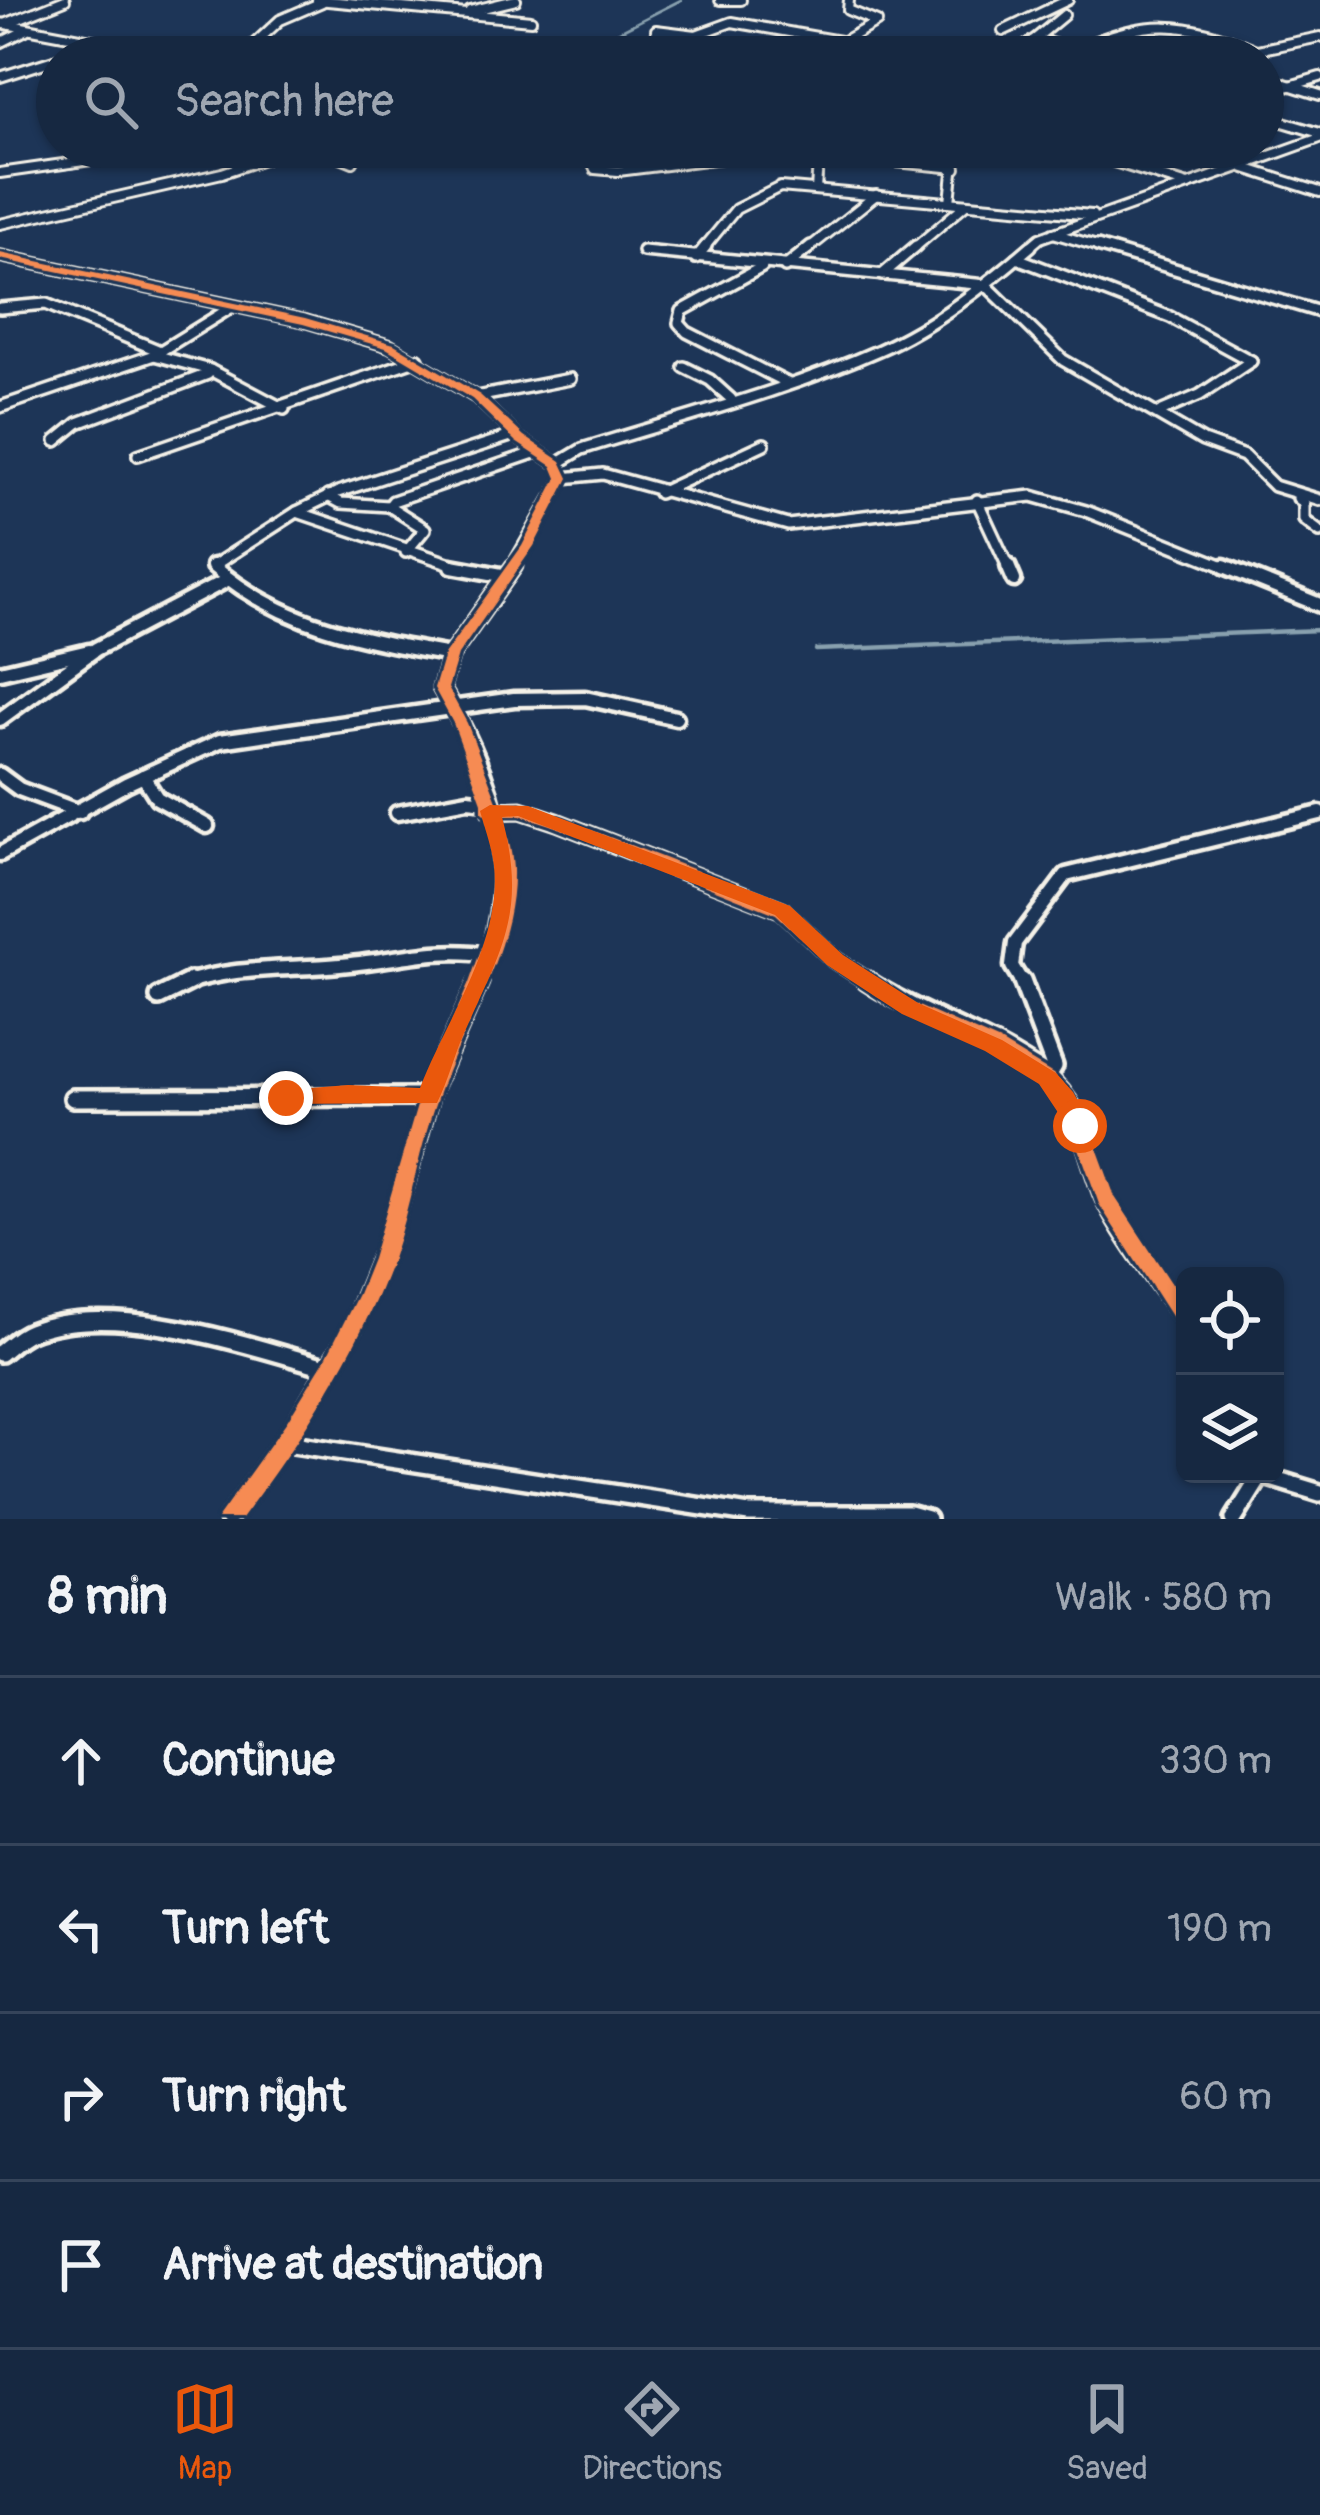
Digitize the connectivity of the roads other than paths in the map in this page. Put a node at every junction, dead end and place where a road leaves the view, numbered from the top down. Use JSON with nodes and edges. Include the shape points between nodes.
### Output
{"nodes":[{"id":1,"x":65,"y":0,"type":"edge"},
{"id":2,"x":322,"y":0,"type":"edge"},
{"id":3,"x":516,"y":0,"type":"edge"},
{"id":4,"x":720,"y":0,"type":"edge"},
{"id":5,"x":741,"y":0,"type":"edge"},
{"id":6,"x":849,"y":0,"type":"edge"},
{"id":7,"x":1068,"y":0,"type":"edge"},
{"id":8,"x":463,"y":13,"type":"junction"},
{"id":9,"x":1064,"y":15,"type":"dead end"},
{"id":10,"x":532,"y":20,"type":"dead end"},
{"id":11,"x":2,"y":24,"type":"edge"},
{"id":12,"x":28,"y":29,"type":"junction"},
{"id":13,"x":656,"y":30,"type":"dead end"},
{"id":14,"x":1003,"y":31,"type":"dead end"},
{"id":15,"x":69,"y":36,"type":"edge"},
{"id":16,"x":263,"y":36,"type":"edge"},
{"id":17,"x":811,"y":36,"type":"edge"},
{"id":18,"x":853,"y":36,"type":"edge"},
{"id":19,"x":1038,"y":36,"type":"edge"},
{"id":20,"x":1109,"y":36,"type":"edge"},
{"id":21,"x":1213,"y":36,"type":"edge"},
{"id":22,"x":1320,"y":37,"type":"edge"},
{"id":23,"x":0,"y":43,"type":"edge"},
{"id":24,"x":1284,"y":44,"type":"edge"},
{"id":25,"x":36,"y":65,"type":"edge"},
{"id":26,"x":0,"y":77,"type":"edge"},
{"id":27,"x":1320,"y":77,"type":"edge"},
{"id":28,"x":1284,"y":83,"type":"edge"},
{"id":29,"x":1292,"y":85,"type":"junction"},
{"id":30,"x":1284,"y":87,"type":"edge"},
{"id":31,"x":1320,"y":95,"type":"edge"},
{"id":32,"x":1284,"y":123,"type":"edge"},
{"id":33,"x":1320,"y":136,"type":"edge"},
{"id":34,"x":1284,"y":151,"type":"edge"},
{"id":35,"x":36,"y":167,"type":"edge"},
{"id":36,"x":237,"y":168,"type":"edge"},
{"id":37,"x":595,"y":168,"type":"edge"},
{"id":38,"x":658,"y":168,"type":"edge"},
{"id":39,"x":817,"y":168,"type":"edge"},
{"id":40,"x":956,"y":168,"type":"edge"},
{"id":41,"x":1133,"y":168,"type":"edge"},
{"id":42,"x":1241,"y":168,"type":"edge"},
{"id":43,"x":1247,"y":168,"type":"edge"},
{"id":44,"x":0,"y":172,"type":"edge"},
{"id":45,"x":1189,"y":186,"type":"junction"},
{"id":46,"x":816,"y":190,"type":"junction"},
{"id":47,"x":1320,"y":192,"type":"edge"},
{"id":48,"x":876,"y":195,"type":"junction"},
{"id":49,"x":950,"y":202,"type":"junction"},
{"id":50,"x":967,"y":203,"type":"junction"},
{"id":51,"x":1099,"y":216,"type":"junction"},
{"id":52,"x":0,"y":224,"type":"edge"},
{"id":53,"x":1052,"y":232,"type":"junction"},
{"id":54,"x":643,"y":251,"type":"dead end"},
{"id":55,"x":0,"y":256,"type":"edge"},
{"id":56,"x":1016,"y":257,"type":"junction"},
{"id":57,"x":696,"y":258,"type":"junction"},
{"id":58,"x":766,"y":266,"type":"junction"},
{"id":59,"x":785,"y":267,"type":"junction"},
{"id":60,"x":882,"y":275,"type":"junction"},
{"id":61,"x":986,"y":285,"type":"junction"},
{"id":62,"x":232,"y":307,"type":"junction"},
{"id":63,"x":0,"y":308,"type":"edge"},
{"id":64,"x":1320,"y":312,"type":"edge"},
{"id":65,"x":157,"y":353,"type":"junction"},
{"id":66,"x":418,"y":359,"type":"junction"},
{"id":67,"x":684,"y":368,"type":"dead end"},
{"id":68,"x":210,"y":370,"type":"junction"},
{"id":69,"x":570,"y":379,"type":"dead end"},
{"id":70,"x":790,"y":384,"type":"junction"},
{"id":71,"x":476,"y":397,"type":"junction"},
{"id":72,"x":731,"y":399,"type":"junction"},
{"id":73,"x":0,"y":407,"type":"edge"},
{"id":74,"x":284,"y":409,"type":"junction"},
{"id":75,"x":1160,"y":412,"type":"junction"},
{"id":76,"x":514,"y":435,"type":"junction"},
{"id":77,"x":56,"y":441,"type":"dead end"},
{"id":78,"x":764,"y":444,"type":"dead end"},
{"id":79,"x":537,"y":452,"type":"junction"},
{"id":80,"x":138,"y":455,"type":"dead end"},
{"id":81,"x":560,"y":471,"type":"junction"},
{"id":82,"x":659,"y":493,"type":"junction"},
{"id":83,"x":1293,"y":493,"type":"junction"},
{"id":84,"x":328,"y":496,"type":"junction"},
{"id":85,"x":977,"y":500,"type":"junction"},
{"id":86,"x":1320,"y":500,"type":"edge"},
{"id":87,"x":389,"y":506,"type":"junction"},
{"id":88,"x":297,"y":512,"type":"junction"},
{"id":89,"x":1320,"y":532,"type":"edge"},
{"id":90,"x":406,"y":552,"type":"junction"},
{"id":91,"x":506,"y":576,"type":"junction"},
{"id":92,"x":227,"y":580,"type":"junction"},
{"id":93,"x":1013,"y":580,"type":"dead end"},
{"id":94,"x":1320,"y":605,"type":"edge"},
{"id":95,"x":96,"y":649,"type":"junction"},
{"id":96,"x":451,"y":655,"type":"junction"},
{"id":97,"x":0,"y":672,"type":"edge"},
{"id":98,"x":456,"y":707,"type":"junction"},
{"id":99,"x":676,"y":718,"type":"dead end"},
{"id":100,"x":0,"y":719,"type":"edge"},
{"id":101,"x":0,"y":775,"type":"edge"},
{"id":102,"x":143,"y":776,"type":"junction"},
{"id":103,"x":489,"y":807,"type":"junction"},
{"id":104,"x":80,"y":812,"type":"junction"},
{"id":105,"x":397,"y":813,"type":"dead end"},
{"id":106,"x":1320,"y":813,"type":"edge"},
{"id":107,"x":207,"y":826,"type":"dead end"},
{"id":108,"x":0,"y":854,"type":"edge"},
{"id":109,"x":489,"y":955,"type":"junction"},
{"id":110,"x":159,"y":998,"type":"dead end"},
{"id":111,"x":1047,"y":1078,"type":"junction"},
{"id":112,"x":428,"y":1097,"type":"junction"},
{"id":113,"x":73,"y":1098,"type":"dead end"},
{"id":114,"x":1176,"y":1307,"type":"edge"},
{"id":115,"x":0,"y":1353,"type":"edge"},
{"id":116,"x":328,"y":1368,"type":"junction"},
{"id":117,"x":286,"y":1443,"type":"junction"},
{"id":118,"x":1255,"y":1483,"type":"edge"},
{"id":119,"x":1284,"y":1483,"type":"edge"},
{"id":120,"x":1320,"y":1493,"type":"edge"},
{"id":121,"x":229,"y":1519,"type":"edge"},
{"id":122,"x":927,"y":1519,"type":"edge"},
{"id":123,"x":1234,"y":1519,"type":"edge"}],
"edges":[{"from":1,"to":11,"type":"street"},
{"from":2,"to":8,"type":"street"},
{"from":2,"to":16,"type":"street"},
{"from":3,"to":8,"type":"street"},
{"from":4,"to":5,"type":"street"},
{"from":6,"to":18,"type":"street","via":[[848,10],[877,22]]},
{"from":7,"to":14,"type":"street"},
{"from":8,"to":10,"type":"street"},
{"from":9,"to":19,"type":"street"},
{"from":11,"to":12,"type":"street"},
{"from":12,"to":15,"type":"street"},
{"from":12,"to":23,"type":"street"},
{"from":13,"to":17,"type":"street","via":[[696,34],[732,22]]},
{"from":20,"to":21,"type":"street","via":[[1167,21]]},
{"from":22,"to":24,"type":"street"},
{"from":25,"to":26,"type":"street"},
{"from":27,"to":29,"type":"street"},
{"from":28,"to":29,"type":"street"},
{"from":29,"to":30,"type":"street"},
{"from":29,"to":31,"type":"street"},
{"from":32,"to":33,"type":"street"},
{"from":33,"to":34,"type":"street"},
{"from":35,"to":44,"type":"street"},
{"from":36,"to":52,"type":"street"},
{"from":37,"to":38,"type":"street"},
{"from":39,"to":46,"type":"street"},
{"from":40,"to":49,"type":"street"},
{"from":41,"to":45,"type":"street"},
{"from":42,"to":45,"type":"street"},
{"from":43,"to":47,"type":"street"},
{"from":45,"to":51,"type":"street"},
{"from":46,"to":48,"type":"street"},
{"from":46,"to":57,"type":"street","via":[[779,187],[736,209]]},
{"from":48,"to":49,"type":"street"},
{"from":48,"to":59,"type":"street"},
{"from":49,"to":50,"type":"street"},
{"from":50,"to":51,"type":"street"},
{"from":50,"to":60,"type":"street"},
{"from":51,"to":53,"type":"street"},
{"from":53,"to":56,"type":"street"},
{"from":53,"to":64,"type":"street"},
{"from":54,"to":57,"type":"street"},
{"from":55,"to":62,"type":"street"},
{"from":56,"to":61,"type":"street"},
{"from":56,"to":75,"type":"street","via":[[1170,317],[1251,362]]},
{"from":57,"to":58,"type":"street"},
{"from":58,"to":59,"type":"street"},
{"from":58,"to":70,"type":"street","via":[[678,316],[687,332]]},
{"from":59,"to":60,"type":"street"},
{"from":60,"to":61,"type":"street"},
{"from":61,"to":70,"type":"street","via":[[883,349]]},
{"from":61,"to":75,"type":"street","via":[[1063,360]]},
{"from":62,"to":65,"type":"street"},
{"from":62,"to":66,"type":"street","via":[[341,331]]},
{"from":63,"to":65,"type":"street","via":[[46,304]]},
{"from":65,"to":68,"type":"street"},
{"from":65,"to":73,"type":"street"},
{"from":66,"to":71,"type":"street"},
{"from":66,"to":74,"type":"street"},
{"from":67,"to":72,"type":"street"},
{"from":68,"to":74,"type":"street"},
{"from":68,"to":77,"type":"street","via":[[78,423]]},
{"from":69,"to":71,"type":"street"},
{"from":70,"to":72,"type":"street"},
{"from":71,"to":76,"type":"street"},
{"from":72,"to":81,"type":"street","via":[[582,449]]},
{"from":74,"to":80,"type":"street"},
{"from":75,"to":83,"type":"street"},
{"from":76,"to":79,"type":"street"},
{"from":76,"to":84,"type":"street"},
{"from":78,"to":82,"type":"street"},
{"from":79,"to":81,"type":"street"},
{"from":79,"to":87,"type":"street"},
{"from":81,"to":82,"type":"street","via":[[603,474]]},
{"from":81,"to":91,"type":"street"},
{"from":82,"to":85,"type":"street","via":[[788,525]]},
{"from":83,"to":86,"type":"street"},
{"from":83,"to":89,"type":"street","via":[[1304,503],[1304,520]]},
{"from":84,"to":87,"type":"street"},
{"from":84,"to":88,"type":"street"},
{"from":85,"to":93,"type":"street"},
{"from":85,"to":94,"type":"street","via":[[1032,496],[1067,504]]},
{"from":87,"to":90,"type":"street","via":[[425,529]]},
{"from":88,"to":90,"type":"street"},
{"from":88,"to":92,"type":"street","via":[[213,566]]},
{"from":90,"to":91,"type":"street"},
{"from":91,"to":96,"type":"street"},
{"from":92,"to":95,"type":"street"},
{"from":92,"to":96,"type":"street","via":[[342,636]]},
{"from":95,"to":97,"type":"street"},
{"from":95,"to":100,"type":"street"},
{"from":96,"to":98,"type":"street","via":[[441,688]]},
{"from":98,"to":99,"type":"street","via":[[585,698]]},
{"from":98,"to":102,"type":"street","via":[[220,741]]},
{"from":98,"to":103,"type":"street"},
{"from":101,"to":104,"type":"street"},
{"from":102,"to":104,"type":"street"},
{"from":102,"to":107,"type":"street","via":[[158,798]]},
{"from":103,"to":105,"type":"street","via":[[468,800]]},
{"from":103,"to":109,"type":"street","via":[[505,868]]},
{"from":103,"to":111,"type":"street","via":[[557,822],[782,910],[835,960],[910,1009]]},
{"from":104,"to":108,"type":"street"},
{"from":106,"to":111,"type":"street","via":[[1066,874],[1015,943],[1012,966],[1054,1066]]},
{"from":109,"to":110,"type":"street","via":[[458,948],[239,973],[176,984]]},
{"from":109,"to":112,"type":"street"},
{"from":111,"to":114,"type":"street","via":[[1080,1126],[1106,1199]]},
{"from":112,"to":113,"type":"street"},
{"from":112,"to":116,"type":"street","via":[[382,1262]]},
{"from":115,"to":116,"type":"street","via":[[37,1328],[139,1321]]},
{"from":116,"to":117,"type":"street"},
{"from":117,"to":121,"type":"street"},
{"from":117,"to":122,"type":"street","via":[[749,1514]]},
{"from":118,"to":123,"type":"street"},
{"from":119,"to":120,"type":"street"}]}
